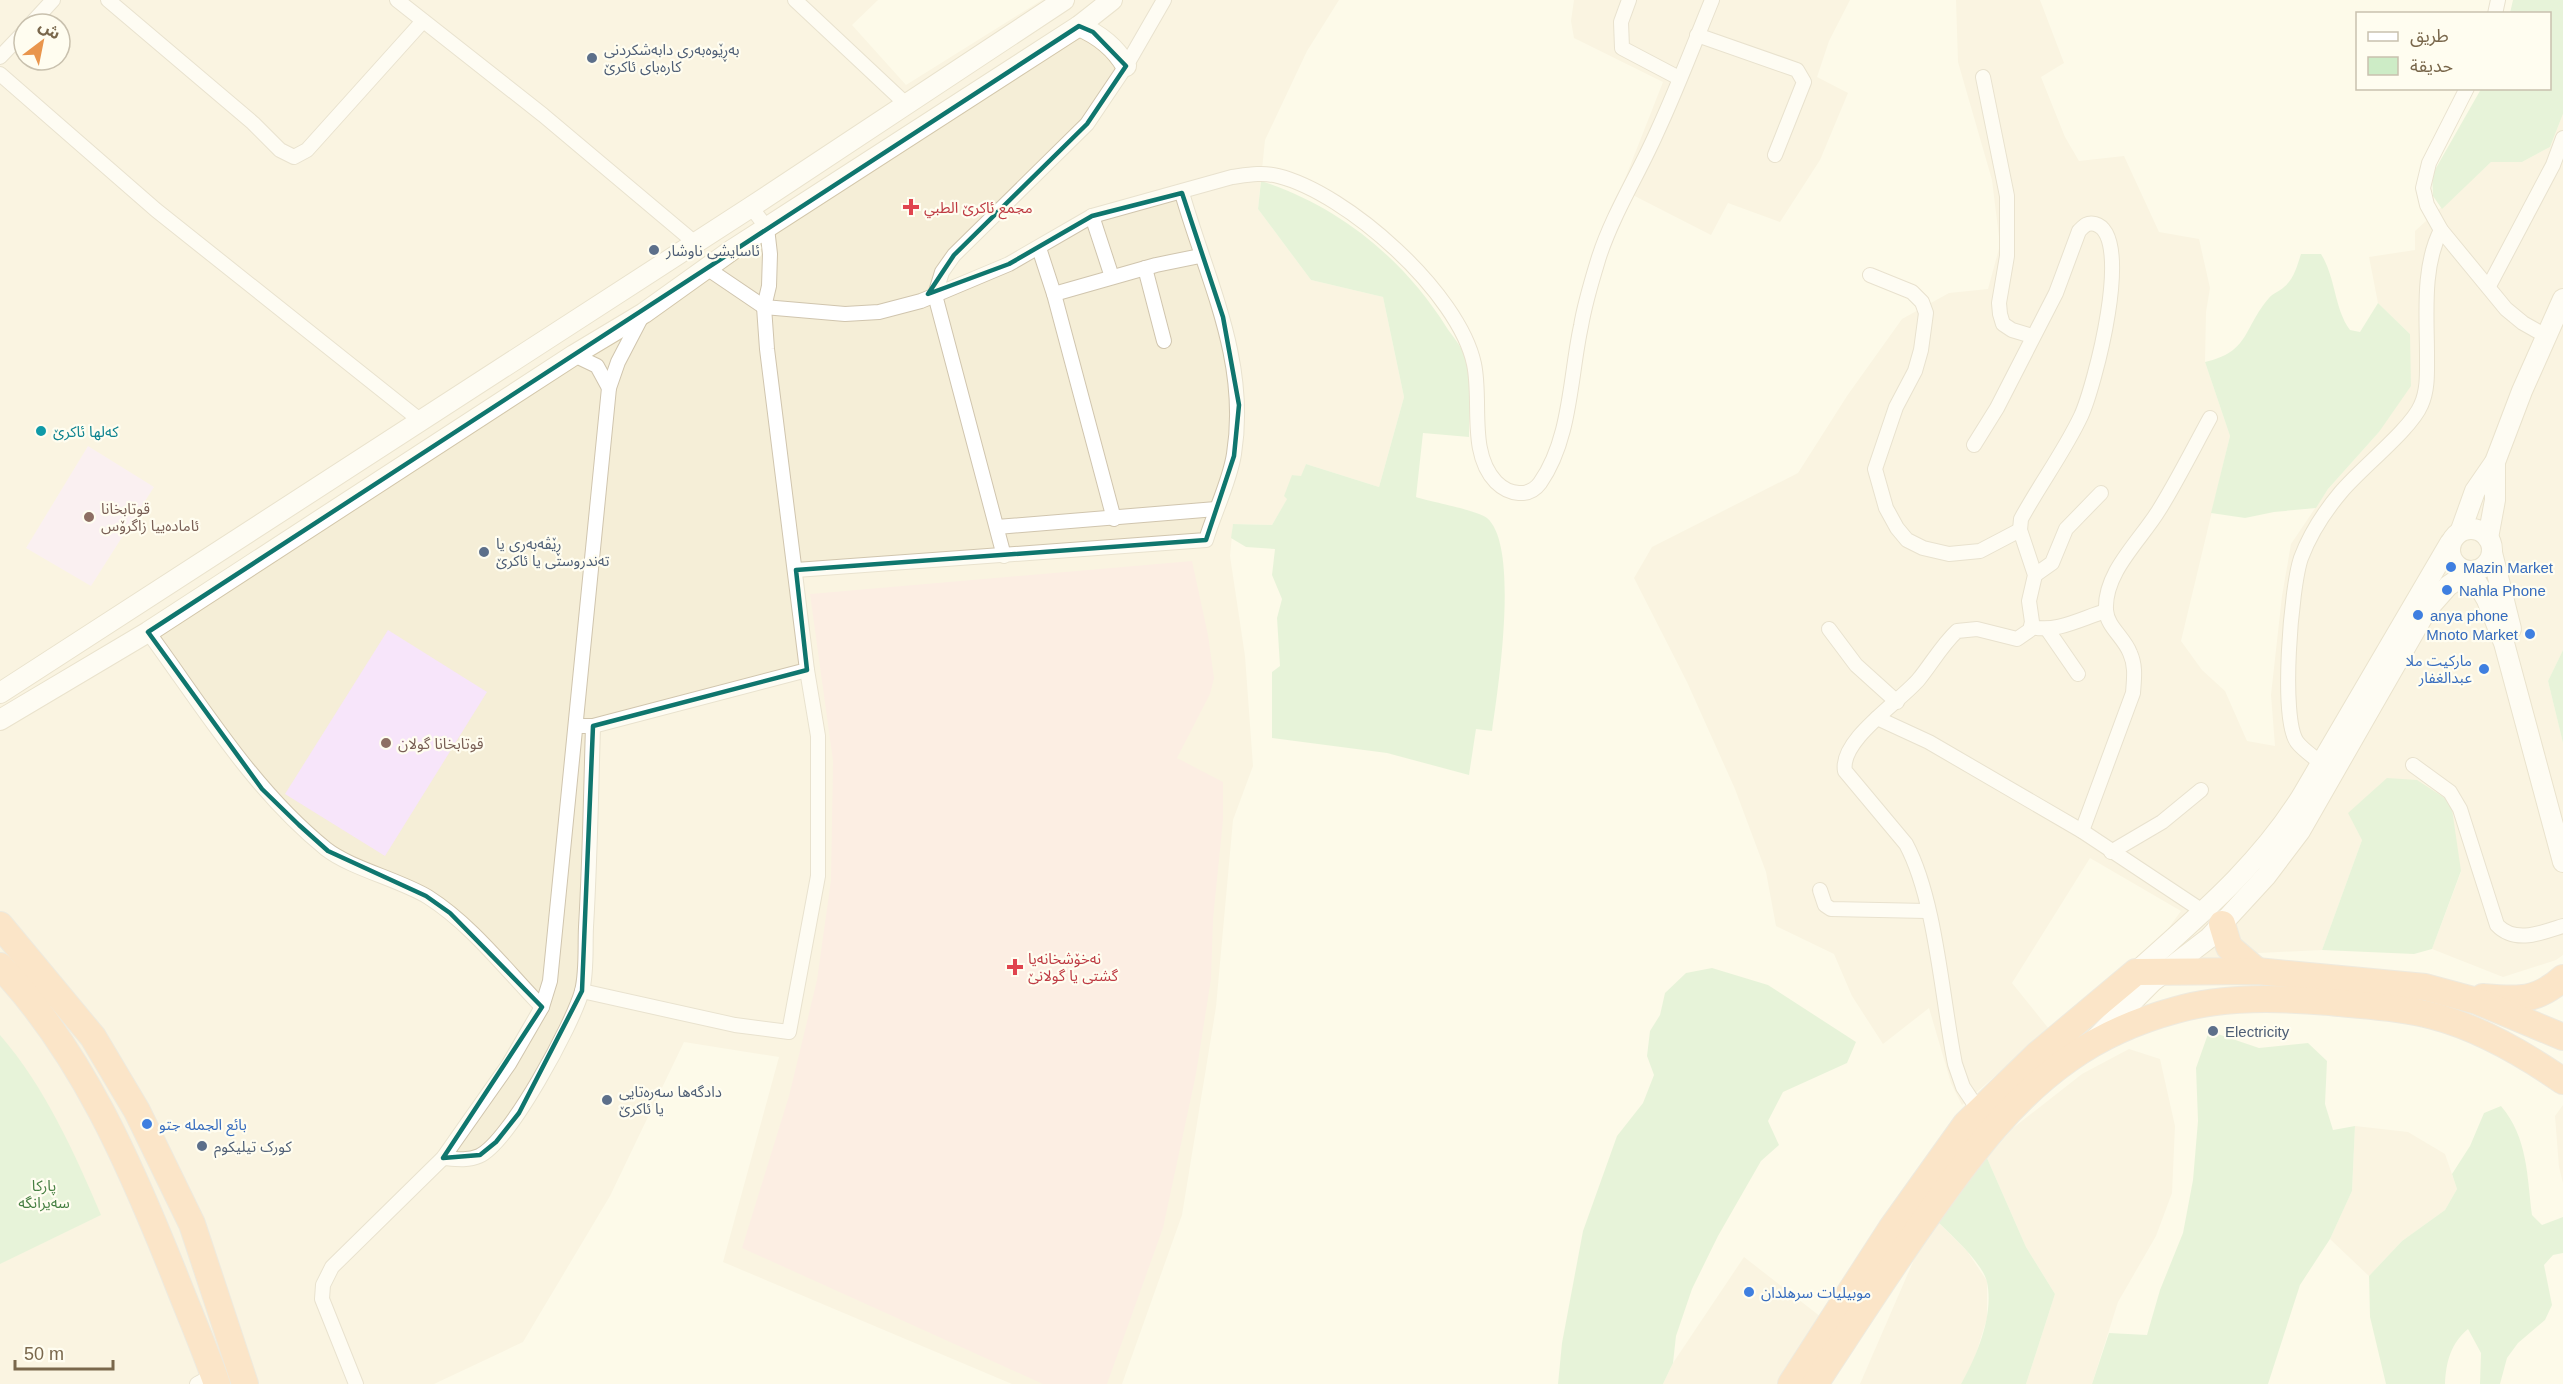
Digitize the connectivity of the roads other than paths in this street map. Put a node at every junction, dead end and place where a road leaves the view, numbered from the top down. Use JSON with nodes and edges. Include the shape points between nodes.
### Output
{"nodes":[{"id":1,"x":52,"y":0,"type":"edge"},
{"id":2,"x":108,"y":0,"type":"edge"},
{"id":3,"x":397,"y":0,"type":"edge"},
{"id":4,"x":795,"y":0,"type":"edge"},
{"id":5,"x":1064,"y":0,"type":"edge"},
{"id":6,"x":1112,"y":0,"type":"edge"},
{"id":7,"x":1164,"y":0,"type":"edge"},
{"id":8,"x":1629,"y":0,"type":"edge"},
{"id":9,"x":1712,"y":0,"type":"edge"},
{"id":10,"x":42,"y":12,"type":"edge"},
{"id":11,"x":423,"y":21,"type":"junction"},
{"id":12,"x":1079,"y":26,"type":"junction"},
{"id":13,"x":1697,"y":35,"type":"junction"},
{"id":14,"x":12,"y":44,"type":"edge"},
{"id":15,"x":0,"y":57,"type":"edge"},
{"id":16,"x":1126,"y":66,"type":"junction"},
{"id":17,"x":0,"y":74,"type":"edge"},
{"id":18,"x":1983,"y":77,"type":"dead end"},
{"id":19,"x":1679,"y":78,"type":"junction"},
{"id":20,"x":2466,"y":90,"type":"edge"},
{"id":21,"x":906,"y":104,"type":"junction"},
{"id":22,"x":2563,"y":138,"type":"edge"},
{"id":23,"x":1775,"y":155,"type":"dead end"},
{"id":24,"x":1182,"y":193,"type":"junction"},
{"id":25,"x":751,"y":207,"type":"junction"},
{"id":26,"x":1092,"y":216,"type":"junction"},
{"id":27,"x":767,"y":228,"type":"junction"},
{"id":28,"x":2441,"y":230,"type":"junction"},
{"id":29,"x":694,"y":242,"type":"junction"},
{"id":30,"x":1039,"y":248,"type":"junction"},
{"id":31,"x":1200,"y":256,"type":"junction"},
{"id":32,"x":1145,"y":268,"type":"junction"},
{"id":33,"x":708,"y":269,"type":"junction"},
{"id":34,"x":1870,"y":275,"type":"dead end"},
{"id":35,"x":1112,"y":277,"type":"junction"},
{"id":36,"x":2489,"y":286,"type":"junction"},
{"id":37,"x":1054,"y":294,"type":"junction"},
{"id":38,"x":935,"y":296,"type":"junction"},
{"id":39,"x":2563,"y":299,"type":"edge"},
{"id":40,"x":764,"y":307,"type":"junction"},
{"id":41,"x":644,"y":313,"type":"junction"},
{"id":42,"x":2032,"y":336,"type":"junction"},
{"id":43,"x":2546,"y":336,"type":"junction"},
{"id":44,"x":1164,"y":341,"type":"dead end"},
{"id":45,"x":574,"y":355,"type":"junction"},
{"id":46,"x":609,"y":388,"type":"junction"},
{"id":47,"x":2210,"y":418,"type":"dead end"},
{"id":48,"x":422,"y":421,"type":"junction"},
{"id":49,"x":1974,"y":445,"type":"dead end"},
{"id":50,"x":2495,"y":462,"type":"junction"},
{"id":51,"x":2101,"y":493,"type":"dead end"},
{"id":52,"x":292,"y":504,"type":"junction"},
{"id":53,"x":1216,"y":508,"type":"junction"},
{"id":54,"x":1114,"y":519,"type":"junction"},
{"id":55,"x":997,"y":527,"type":"junction"},
{"id":56,"x":308,"y":530,"type":"junction"},
{"id":57,"x":2020,"y":530,"type":"junction"},
{"id":58,"x":2456,"y":537,"type":"junction"},
{"id":59,"x":2490,"y":545,"type":"junction"},
{"id":60,"x":1004,"y":556,"type":"junction"},
{"id":61,"x":796,"y":570,"type":"junction"},
{"id":62,"x":2470,"y":571,"type":"junction"},
{"id":63,"x":2035,"y":574,"type":"junction"},
{"id":64,"x":2106,"y":611,"type":"junction"},
{"id":65,"x":2032,"y":627,"type":"junction"},
{"id":66,"x":1829,"y":629,"type":"dead end"},
{"id":67,"x":2047,"y":629,"type":"junction"},
{"id":68,"x":148,"y":632,"type":"junction"},
{"id":69,"x":807,"y":670,"type":"junction"},
{"id":70,"x":2078,"y":674,"type":"dead end"},
{"id":71,"x":0,"y":693,"type":"edge"},
{"id":72,"x":1897,"y":702,"type":"junction"},
{"id":73,"x":1877,"y":718,"type":"junction"},
{"id":74,"x":0,"y":720,"type":"edge"},
{"id":75,"x":577,"y":726,"type":"junction"},
{"id":76,"x":592,"y":726,"type":"junction"},
{"id":77,"x":2321,"y":763,"type":"junction"},
{"id":78,"x":2413,"y":765,"type":"dead end"},
{"id":79,"x":2201,"y":790,"type":"dead end"},
{"id":80,"x":2563,"y":816,"type":"edge"},
{"id":81,"x":2082,"y":831,"type":"junction"},
{"id":82,"x":2111,"y":852,"type":"junction"},
{"id":83,"x":2563,"y":862,"type":"edge"},
{"id":84,"x":1820,"y":890,"type":"dead end"},
{"id":85,"x":1927,"y":911,"type":"junction"},
{"id":86,"x":2213,"y":918,"type":"junction"},
{"id":87,"x":0,"y":925,"type":"edge"},
{"id":88,"x":2563,"y":926,"type":"edge"},
{"id":89,"x":0,"y":966,"type":"edge"},
{"id":90,"x":2257,"y":971,"type":"junction"},
{"id":91,"x":2151,"y":975,"type":"junction"},
{"id":92,"x":2563,"y":978,"type":"edge"},
{"id":93,"x":582,"y":991,"type":"junction"},
{"id":94,"x":2457,"y":994,"type":"junction"},
{"id":95,"x":542,"y":1007,"type":"junction"},
{"id":96,"x":2178,"y":1009,"type":"junction"},
{"id":97,"x":2563,"y":1037,"type":"edge"},
{"id":98,"x":2090,"y":1046,"type":"junction"},
{"id":99,"x":2560,"y":1076,"type":"edge"},
{"id":100,"x":1979,"y":1111,"type":"junction"},
{"id":101,"x":443,"y":1158,"type":"junction"},
{"id":102,"x":209,"y":1381,"type":"edge"},
{"id":103,"x":245,"y":1384,"type":"edge"},
{"id":104,"x":356,"y":1384,"type":"edge"},
{"id":105,"x":1791,"y":1384,"type":"edge"},
{"id":106,"x":1815,"y":1384,"type":"edge"}],
"edges":[{"from":1,"to":10,"type":"street"},
{"from":2,"to":11,"type":"street","via":[[280,150],[294,157],[307,150]]},
{"from":3,"to":11,"type":"street"},
{"from":4,"to":21,"type":"street"},
{"from":5,"to":21,"type":"street"},
{"from":6,"to":12,"type":"street"},
{"from":7,"to":16,"type":"street"},
{"from":8,"to":19,"type":"street","via":[[1621,22],[1622,48]]},
{"from":9,"to":13,"type":"street"},
{"from":11,"to":29,"type":"street"},
{"from":12,"to":16,"type":"street","via":[[1105,41]]},
{"from":12,"to":27,"type":"street"},
{"from":13,"to":19,"type":"street"},
{"from":13,"to":23,"type":"street","via":[[1797,70],[1803,77]]},
{"from":14,"to":15,"type":"street"},
{"from":16,"to":38,"type":"street","via":[[1087,124],[954,255],[942,272]]},
{"from":17,"to":48,"type":"street","via":[[156,210]]},
{"from":18,"to":42,"type":"street","via":[[2007,196],[2007,256],[2000,314],[2003,324]]},
{"from":19,"to":24,"type":"street","via":[[1601,253],[1581,326],[1566,416],[1552,462],[1539,485],[1521,494],[1502,486],[1485,467],[1474,363],[1465,338],[1444,305],[1386,238],[1344,209],[1278,176],[1232,177]]},
{"from":20,"to":28,"type":"street","via":[[2430,163],[2423,188],[2427,206]]},
{"from":21,"to":25,"type":"street"},
{"from":22,"to":36,"type":"street","via":[[2553,165]]},
{"from":24,"to":26,"type":"street"},
{"from":24,"to":31,"type":"street"},
{"from":25,"to":27,"type":"street"},
{"from":25,"to":29,"type":"street"},
{"from":26,"to":30,"type":"street"},
{"from":26,"to":35,"type":"street"},
{"from":27,"to":33,"type":"street"},
{"from":27,"to":40,"type":"street","via":[[769,286]]},
{"from":28,"to":36,"type":"street"},
{"from":28,"to":77,"type":"street","via":[[2433,246],[2429,273],[2427,372],[2421,407],[2341,492],[2319,523],[2301,560],[2295,594],[2290,725],[2297,743]]},
{"from":29,"to":48,"type":"street"},
{"from":30,"to":37,"type":"street"},
{"from":30,"to":38,"type":"street"},
{"from":31,"to":32,"type":"street"},
{"from":31,"to":53,"type":"street","via":[[1223,317],[1234,360],[1239,405],[1234,456]]},
{"from":32,"to":35,"type":"street"},
{"from":32,"to":44,"type":"street"},
{"from":33,"to":40,"type":"street"},
{"from":33,"to":41,"type":"street"},
{"from":34,"to":57,"type":"street","via":[[1912,292],[1926,313],[1915,371],[1896,407],[1875,469],[1897,528],[1907,540],[1923,548],[1949,554],[1980,550]]},
{"from":35,"to":37,"type":"street"},
{"from":36,"to":43,"type":"street","via":[[2506,309]]},
{"from":37,"to":54,"type":"street"},
{"from":38,"to":40,"type":"street","via":[[879,312],[845,314]]},
{"from":38,"to":55,"type":"street"},
{"from":39,"to":43,"type":"street"},
{"from":40,"to":61,"type":"street"},
{"from":41,"to":45,"type":"street"},
{"from":41,"to":46,"type":"street"},
{"from":42,"to":49,"type":"street"},
{"from":42,"to":57,"type":"street","via":[[2056,293],[2079,231],[2085,225],[2102,228],[2109,237],[2112,277],[2098,362],[2089,395],[2062,453],[2025,513]]},
{"from":43,"to":50,"type":"street"},
{"from":45,"to":46,"type":"street","via":[[597,366]]},
{"from":45,"to":56,"type":"street"},
{"from":46,"to":75,"type":"street"},
{"from":47,"to":64,"type":"street","via":[[2158,513],[2118,570]]},
{"from":48,"to":52,"type":"street"},
{"from":50,"to":58,"type":"street","via":[[2475,491]]},
{"from":50,"to":59,"type":"street"},
{"from":51,"to":63,"type":"street","via":[[2066,529],[2052,563]]},
{"from":52,"to":56,"type":"street"},
{"from":52,"to":71,"type":"street"},
{"from":53,"to":54,"type":"street"},
{"from":53,"to":60,"type":"street","via":[[1206,540]]},
{"from":54,"to":55,"type":"street"},
{"from":55,"to":60,"type":"street"},
{"from":56,"to":68,"type":"street"},
{"from":57,"to":63,"type":"street"},
{"from":58,"to":59,"type":"street","via":[[2473,528]]},
{"from":58,"to":62,"type":"street","via":[[2453,562]]},
{"from":58,"to":77,"type":"street"},
{"from":59,"to":62,"type":"street","via":[[2487,564]]},
{"from":59,"to":80,"type":"street"},
{"from":60,"to":61,"type":"street"},
{"from":61,"to":69,"type":"street"},
{"from":62,"to":83,"type":"street","via":[[2504,643]]},
{"from":62,"to":86,"type":"street","via":[[2433,602],[2300,831],[2266,876]]},
{"from":63,"to":65,"type":"street","via":[[2029,610]]},
{"from":64,"to":67,"type":"street"},
{"from":64,"to":81,"type":"street","via":[[2111,627],[2130,652],[2135,672],[2133,693]]},
{"from":65,"to":67,"type":"street"},
{"from":65,"to":72,"type":"street","via":[[2027,635],[2017,639],[1977,628],[1958,631]]},
{"from":66,"to":72,"type":"street","via":[[1856,665]]},
{"from":67,"to":70,"type":"street"},
{"from":68,"to":74,"type":"street"},
{"from":68,"to":95,"type":"street","via":[[261,789],[328,851],[426,896],[450,913]]},
{"from":69,"to":76,"type":"street"},
{"from":69,"to":93,"type":"street","via":[[818,736],[818,876],[789,1032],[735,1025]]},
{"from":72,"to":73,"type":"street"},
{"from":73,"to":81,"type":"street","via":[[1929,742]]},
{"from":73,"to":85,"type":"street","via":[[1850,748],[1845,771],[1906,844],[1919,873]]},
{"from":75,"to":76,"type":"street"},
{"from":75,"to":95,"type":"street","via":[[555,949]]},
{"from":76,"to":93,"type":"street","via":[[590,867]]},
{"from":77,"to":86,"type":"street","via":[[2290,816],[2230,888]]},
{"from":78,"to":88,"type":"street","via":[[2450,792],[2460,809],[2497,926],[2506,935],[2521,937]]},
{"from":79,"to":82,"type":"street","via":[[2162,822]]},
{"from":81,"to":82,"type":"street"},
{"from":82,"to":86,"type":"street"},
{"from":84,"to":85,"type":"street","via":[[1825,905],[1831,909]]},
{"from":85,"to":100,"type":"street","via":[[1955,1064],[1963,1087]]},
{"from":86,"to":90,"type":"highway","via":[[2229,947]]},
{"from":86,"to":91,"type":"street"},
{"from":86,"to":91,"type":"street","via":[[2209,938]]},
{"from":87,"to":103,"type":"highway","via":[[93,1037],[138,1111],[192,1224]]},
{"from":89,"to":102,"type":"highway","via":[[72,1059],[134,1174]]},
{"from":90,"to":91,"type":"highway"},
{"from":90,"to":94,"type":"highway","via":[[2404,984]]},
{"from":91,"to":96,"type":"highway"},
{"from":91,"to":98,"type":"street"},
{"from":91,"to":100,"type":"highway","via":[[2037,1055]]},
{"from":92,"to":94,"type":"highway","via":[[2533,998]]},
{"from":93,"to":101,"type":"street","via":[[536,1083],[502,1135],[480,1155]]},
{"from":94,"to":97,"type":"highway"},
{"from":95,"to":101,"type":"street","via":[[509,1064]]},
{"from":96,"to":98,"type":"highway"},
{"from":96,"to":99,"type":"highway","via":[[2228,1001],[2276,1000],[2397,1008],[2458,1023]]},
{"from":98,"to":106,"type":"highway","via":[[2039,1083],[1991,1129],[1905,1248]]},
{"from":100,"to":105,"type":"highway","via":[[1891,1229]]},
{"from":101,"to":104,"type":"street","via":[[332,1267],[323,1285],[322,1299]]}]}
